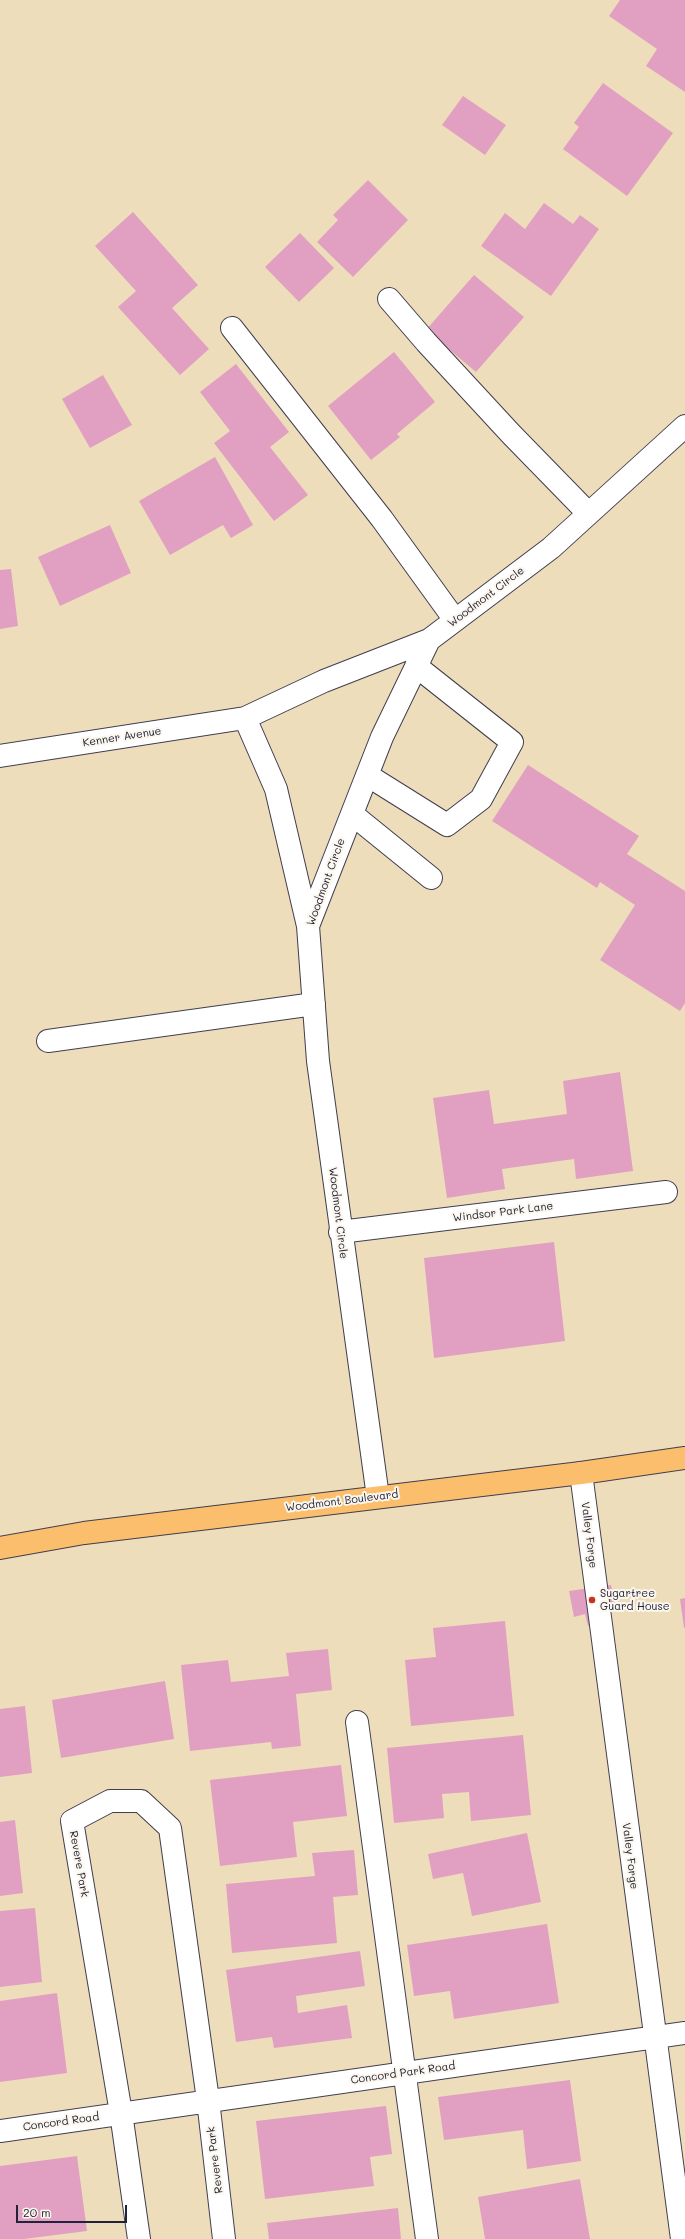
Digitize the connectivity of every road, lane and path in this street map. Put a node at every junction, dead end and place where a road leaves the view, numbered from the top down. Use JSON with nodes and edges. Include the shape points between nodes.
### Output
{"nodes":[{"id":1,"x":389,"y":299,"type":"dead end"},
{"id":2,"x":232,"y":328,"type":"dead end"},
{"id":3,"x":685,"y":426,"type":"edge"},
{"id":4,"x":588,"y":513,"type":"junction"},
{"id":5,"x":454,"y":620,"type":"junction"},
{"id":6,"x":429,"y":640,"type":"junction"},
{"id":7,"x":416,"y":666,"type":"junction"},
{"id":8,"x":245,"y":718,"type":"junction"},
{"id":9,"x":0,"y":756,"type":"edge"},
{"id":10,"x":367,"y":775,"type":"junction"},
{"id":11,"x":352,"y":814,"type":"junction"},
{"id":12,"x":431,"y":878,"type":"dead end"},
{"id":13,"x":308,"y":926,"type":"junction"},
{"id":14,"x":314,"y":1004,"type":"junction"},
{"id":15,"x":48,"y":1041,"type":"dead end"},
{"id":16,"x":666,"y":1192,"type":"dead end"},
{"id":17,"x":340,"y":1232,"type":"junction"},
{"id":18,"x":685,"y":1458,"type":"edge"},
{"id":19,"x":581,"y":1473,"type":"junction"},
{"id":20,"x":378,"y":1497,"type":"junction"},
{"id":21,"x":0,"y":1548,"type":"edge"},
{"id":22,"x":357,"y":1722,"type":"dead end"},
{"id":23,"x":685,"y":2033,"type":"edge"},
{"id":24,"x":654,"y":2037,"type":"junction"},
{"id":25,"x":404,"y":2073,"type":"junction"},
{"id":26,"x":208,"y":2100,"type":"junction"},
{"id":27,"x":121,"y":2113,"type":"junction"},
{"id":28,"x":0,"y":2131,"type":"edge"},
{"id":29,"x":139,"y":2239,"type":"edge"},
{"id":30,"x":224,"y":2239,"type":"edge"},
{"id":31,"x":427,"y":2239,"type":"edge"},
{"id":32,"x":682,"y":2239,"type":"edge"}],
"edges":[{"from":1,"to":4,"type":"street","via":[[511,434]]},
{"from":2,"to":5,"type":"street","via":[[382,519]]},
{"from":3,"to":4,"type":"street","name":"Woodmont Circle"},
{"from":4,"to":5,"type":"street","name":"Woodmont Circle","via":[[551,548]]},
{"from":5,"to":6,"type":"street","name":"Woodmont Circle"},
{"from":6,"to":7,"type":"street","name":"Woodmont Circle"},
{"from":6,"to":8,"type":"street","name":"Kenner Avenue","via":[[324,680]]},
{"from":7,"to":10,"type":"street","name":"Woodmont Circle"},
{"from":7,"to":10,"type":"street","via":[[512,742],[481,799],[447,826]]},
{"from":8,"to":9,"type":"street","name":"Kenner Avenue"},
{"from":8,"to":13,"type":"street","via":[[276,788]]},
{"from":10,"to":11,"type":"street","name":"Woodmont Circle"},
{"from":11,"to":12,"type":"street"},
{"from":11,"to":13,"type":"street","name":"Woodmont Circle"},
{"from":13,"to":14,"type":"street","name":"Woodmont Circle"},
{"from":14,"to":15,"type":"street"},
{"from":14,"to":17,"type":"street","name":"Woodmont Circle","via":[[318,1061]]},
{"from":16,"to":17,"type":"street","name":"Windsor Park Lane"},
{"from":17,"to":20,"type":"street","name":"Woodmont Circle"},
{"from":18,"to":19,"type":"main road","name":"Woodmont Boulevard"},
{"from":19,"to":20,"type":"main road","name":"Woodmont Boulevard"},
{"from":19,"to":24,"type":"street","name":"Valley Forge"},
{"from":20,"to":21,"type":"main road","name":"Woodmont Boulevard","via":[[84,1533]]},
{"from":22,"to":25,"type":"street"},
{"from":23,"to":24,"type":"street","name":"Concord Park Road"},
{"from":24,"to":25,"type":"street","name":"Concord Park Road"},
{"from":24,"to":32,"type":"street","name":"Valley Forge"},
{"from":25,"to":26,"type":"street","name":"Concord Park Road"},
{"from":25,"to":31,"type":"street"},
{"from":26,"to":27,"type":"street","name":"Concord Park Road"},
{"from":26,"to":27,"type":"street","name":"Revere Park","via":[[170,1828],[141,1800],[110,1801],[72,1821]]},
{"from":26,"to":30,"type":"street","name":"Revere Park"},
{"from":27,"to":28,"type":"street","name":"Concord Road"},
{"from":27,"to":29,"type":"street","name":"Revere Park"}]}
